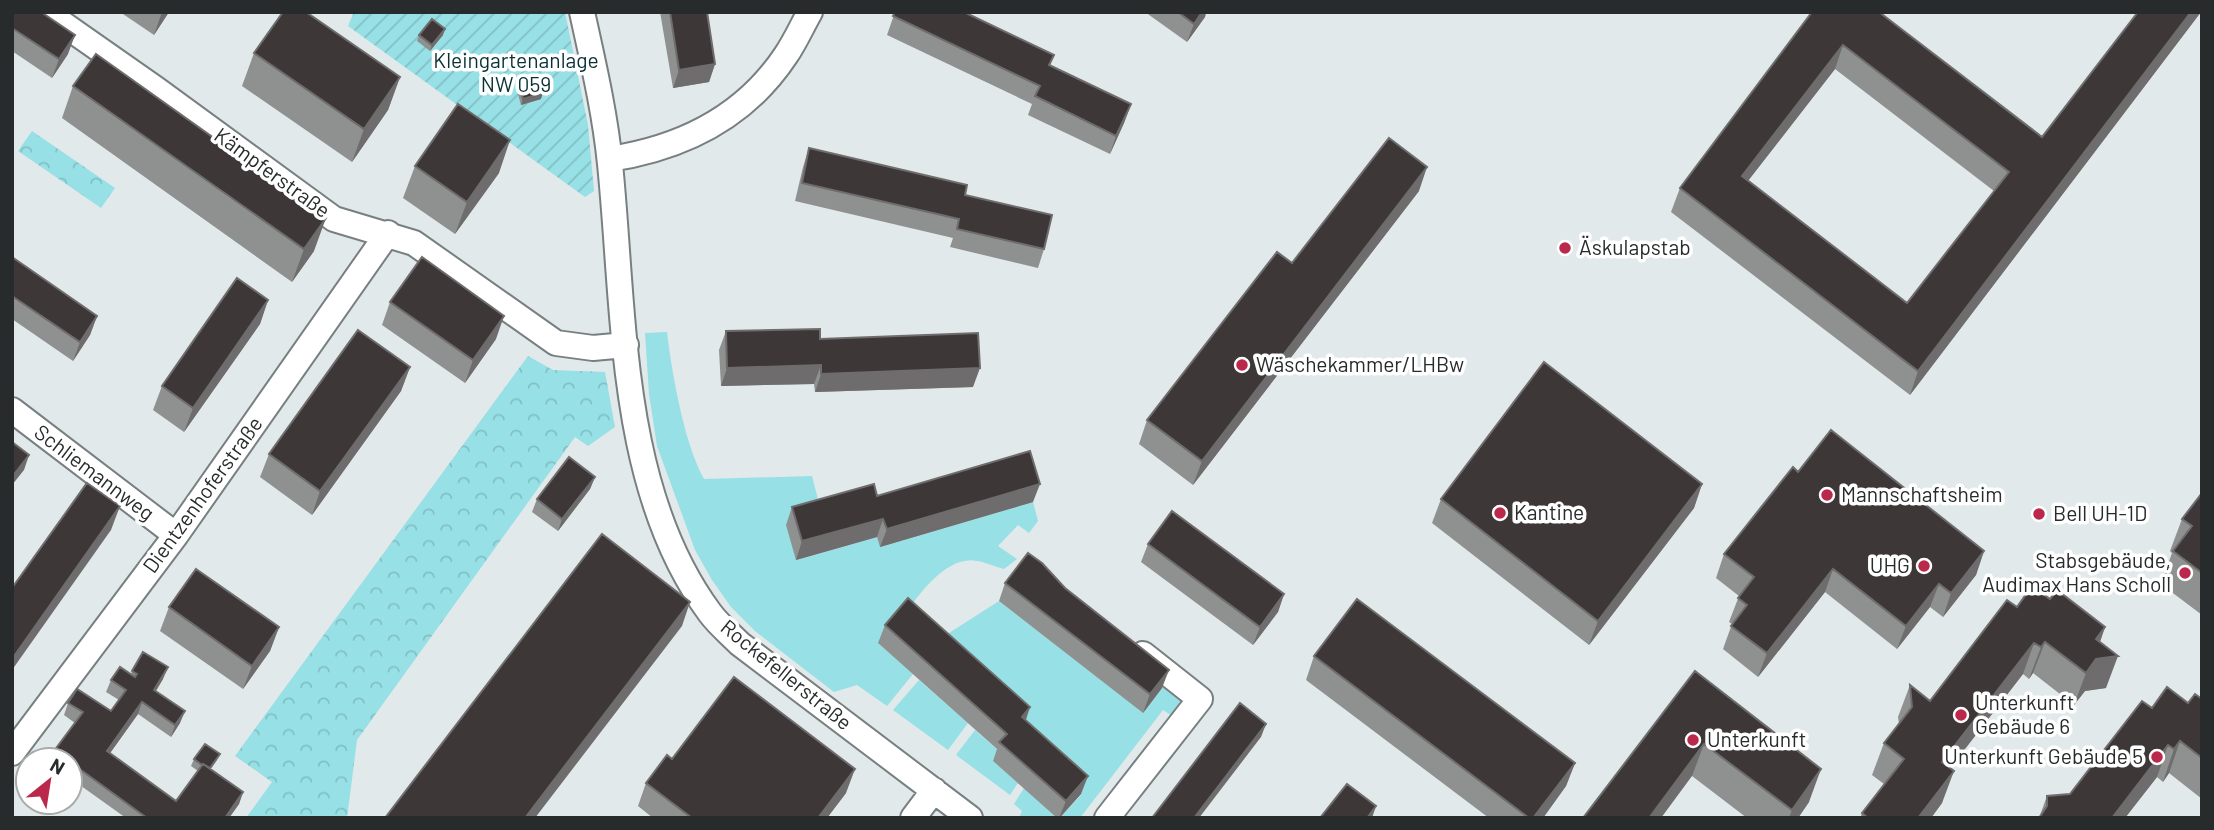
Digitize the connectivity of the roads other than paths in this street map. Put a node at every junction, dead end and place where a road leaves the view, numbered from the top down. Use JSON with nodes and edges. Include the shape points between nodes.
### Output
{"nodes":[{"id":1,"x":46,"y":12,"type":"edge"},
{"id":2,"x":582,"y":12,"type":"edge"},
{"id":3,"x":810,"y":12,"type":"edge"},
{"id":4,"x":610,"y":159,"type":"junction"},
{"id":5,"x":388,"y":233,"type":"junction"},
{"id":6,"x":626,"y":345,"type":"junction"},
{"id":7,"x":12,"y":410,"type":"edge"},
{"id":8,"x":176,"y":535,"type":"junction"},
{"id":9,"x":1128,"y":643,"type":"edge"},
{"id":10,"x":12,"y":754,"type":"edge"},
{"id":11,"x":934,"y":790,"type":"junction"},
{"id":12,"x":913,"y":818,"type":"edge"},
{"id":13,"x":970,"y":818,"type":"edge"},
{"id":14,"x":1107,"y":818,"type":"edge"}],
"edges":[{"from":1,"to":5,"type":"street","name":"Kämpferstraße","via":[[334,219]]},
{"from":2,"to":4,"type":"street","name":"Rockefellerstraße"},
{"from":3,"to":4,"type":"street","via":[[769,77],[715,125],[640,155]]},
{"from":4,"to":6,"type":"street","name":"Rockefellerstraße"},
{"from":5,"to":6,"type":"street","name":"Kämpferstraße","via":[[414,243],[556,343],[593,348]]},
{"from":5,"to":8,"type":"street","name":"Dientzenhoferstraße"},
{"from":6,"to":11,"type":"street","name":"Rockefellerstraße","via":[[637,438],[657,507],[675,555],[712,616],[740,644]]},
{"from":7,"to":8,"type":"street","name":"Schliemannweg"},
{"from":8,"to":10,"type":"street","name":"Dientzenhoferstraße"},
{"from":9,"to":14,"type":"street","via":[[1200,699]]},
{"from":11,"to":12,"type":"street"},
{"from":11,"to":13,"type":"street","name":"Rockefellerstraße"}]}
